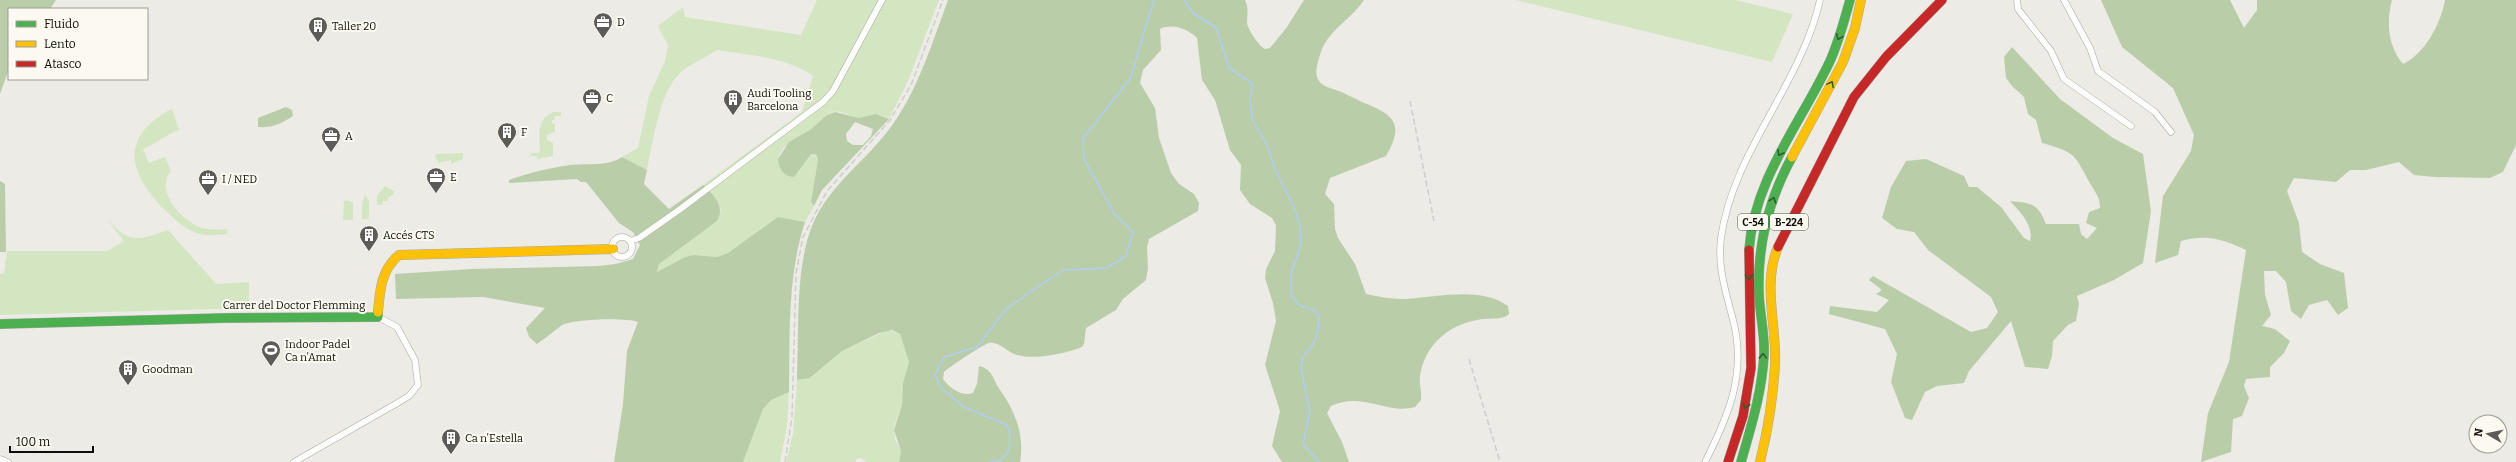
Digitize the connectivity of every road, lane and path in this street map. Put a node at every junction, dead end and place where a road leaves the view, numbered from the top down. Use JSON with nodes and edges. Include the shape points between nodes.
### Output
{"nodes":[{"id":1,"x":882,"y":0,"type":"edge"},
{"id":2,"x":1820,"y":0,"type":"edge"},
{"id":3,"x":1850,"y":0,"type":"edge"},
{"id":4,"x":1861,"y":0,"type":"edge"},
{"id":5,"x":1942,"y":0,"type":"edge"},
{"id":6,"x":2017,"y":0,"type":"edge"},
{"id":7,"x":2064,"y":0,"type":"edge"},
{"id":8,"x":2131,"y":126,"type":"dead end"},
{"id":9,"x":2171,"y":132,"type":"dead end"},
{"id":10,"x":630,"y":241,"type":"junction"},
{"id":11,"x":613,"y":249,"type":"junction"},
{"id":12,"x":378,"y":317,"type":"junction"},
{"id":13,"x":0,"y":324,"type":"edge"},
{"id":14,"x":0,"y":460,"type":"edge"},
{"id":15,"x":8,"y":462,"type":"edge"},
{"id":16,"x":294,"y":462,"type":"edge"},
{"id":17,"x":1705,"y":462,"type":"edge"},
{"id":18,"x":1728,"y":462,"type":"edge"},
{"id":19,"x":1741,"y":462,"type":"edge"},
{"id":20,"x":1760,"y":462,"type":"edge"}],
"edges":[{"from":1,"to":10,"type":"street","via":[[833,91],[823,102],[679,210],[639,238]]},
{"from":2,"to":17,"type":"street","via":[[1811,32],[1796,68],[1757,138],[1726,212],[1720,242],[1719,267],[1737,344],[1738,372],[1728,413]]},
{"from":3,"to":18,"type":"main road","name":"C-54","number":"C-54","one_way":true,"via":[[1846,20],[1823,76],[1777,159],[1759,199],[1750,236],[1748,276],[1752,368],[1741,433]]},
{"from":19,"to":4,"type":"main road","name":"C-54","number":"C-54","one_way":true,"via":[[1760,394],[1764,354],[1759,293],[1761,241],[1781,176],[1843,62],[1855,28]]},
{"from":5,"to":20,"type":"main road","number":"B-224","via":[[1886,57],[1854,97],[1772,262],[1770,278],[1775,364],[1769,424]]},
{"from":6,"to":8,"type":"street","via":[[2018,9],[2051,51],[2064,79]]},
{"from":7,"to":9,"type":"street","via":[[2090,48],[2098,71],[2155,112]]},
{"from":10,"to":11,"type":"street","via":[[618,238]]},
{"from":10,"to":11,"type":"street","via":[[631,250],[625,256],[616,255]]},
{"from":11,"to":12,"type":"main road","name":"Carrer del Doctor Flemming","via":[[399,255],[388,265],[381,280]]},
{"from":12,"to":13,"type":"main road","name":"Carrer del Doctor Flemming"},
{"from":12,"to":16,"type":"street","via":[[397,327],[415,360],[418,385],[410,396]]},
{"from":14,"to":15,"type":"street"}]}
